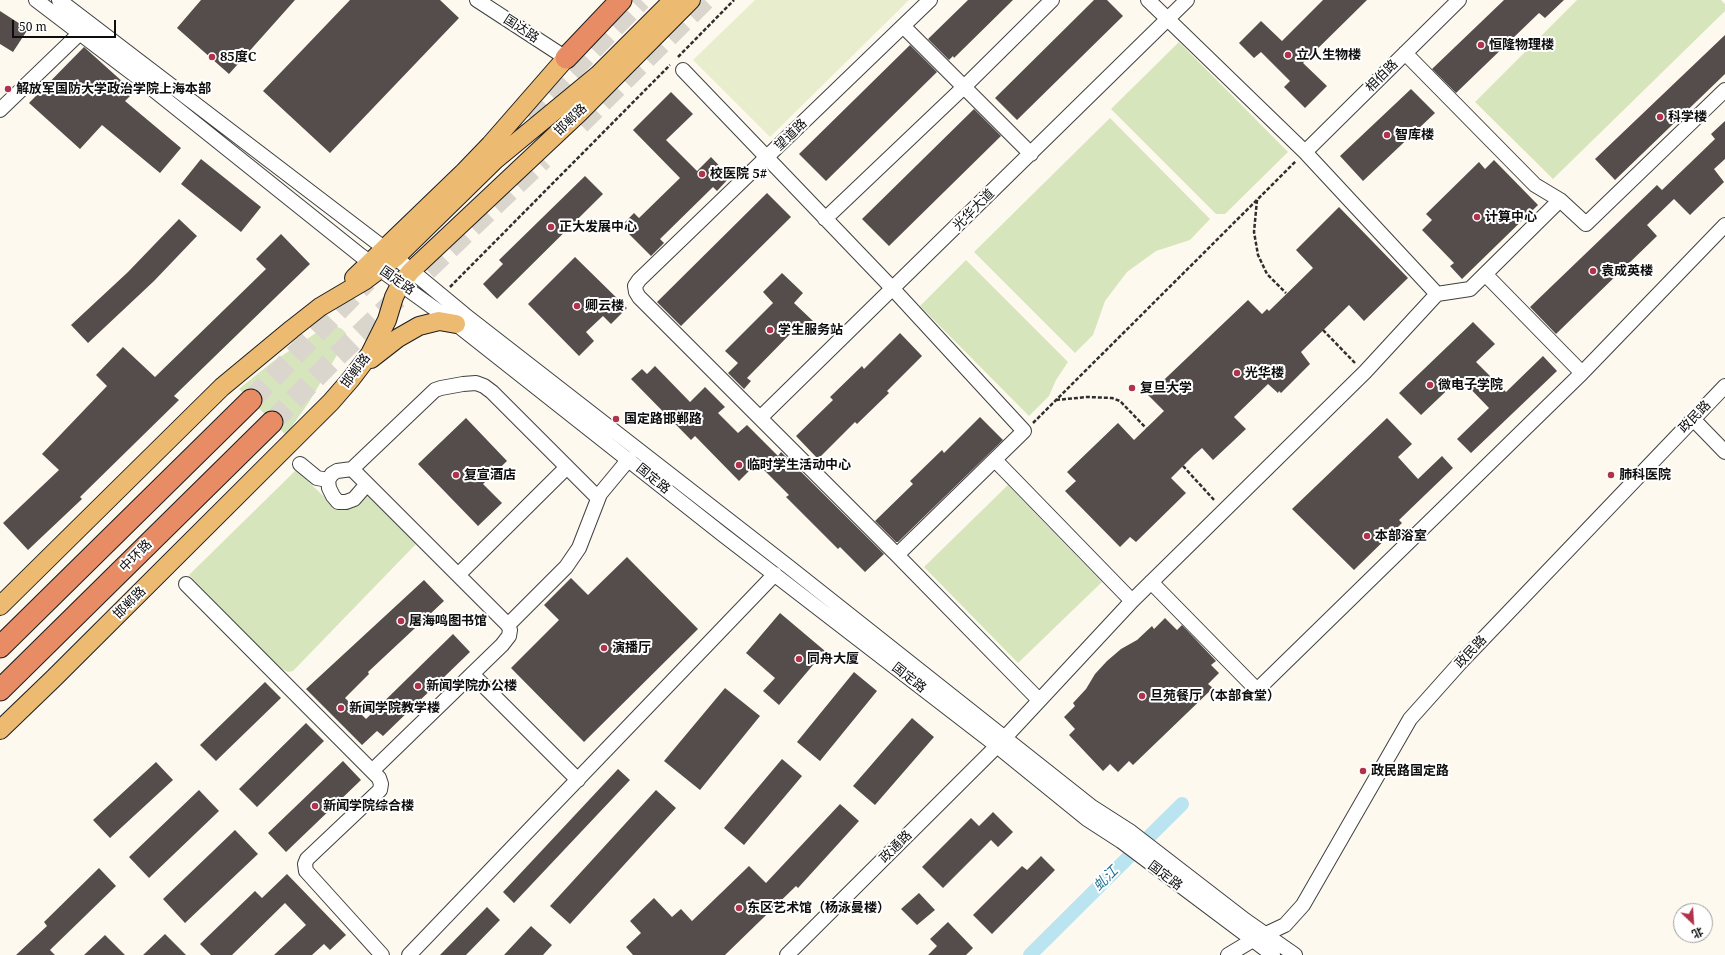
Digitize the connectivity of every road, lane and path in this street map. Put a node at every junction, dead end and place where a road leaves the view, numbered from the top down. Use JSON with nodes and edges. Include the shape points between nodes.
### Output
{"nodes":[{"id":1,"x":36,"y":0,"type":"edge"},
{"id":2,"x":59,"y":0,"type":"edge"},
{"id":3,"x":477,"y":0,"type":"edge"},
{"id":4,"x":621,"y":0,"type":"edge"},
{"id":5,"x":673,"y":0,"type":"edge"},
{"id":6,"x":691,"y":0,"type":"edge"},
{"id":7,"x":734,"y":0,"type":"edge"},
{"id":8,"x":930,"y":0,"type":"edge"},
{"id":9,"x":1052,"y":0,"type":"edge"},
{"id":10,"x":1148,"y":0,"type":"edge"},
{"id":11,"x":1187,"y":0,"type":"edge"},
{"id":12,"x":1459,"y":0,"type":"edge"},
{"id":13,"x":1167,"y":20,"type":"junction"},
{"id":14,"x":903,"y":26,"type":"junction"},
{"id":15,"x":84,"y":27,"type":"junction"},
{"id":16,"x":1405,"y":53,"type":"junction"},
{"id":17,"x":566,"y":58,"type":"junction"},
{"id":18,"x":683,"y":70,"type":"dead end"},
{"id":19,"x":965,"y":86,"type":"junction"},
{"id":20,"x":1725,"y":90,"type":"edge"},
{"id":21,"x":0,"y":110,"type":"edge"},
{"id":22,"x":1305,"y":152,"type":"junction"},
{"id":23,"x":1031,"y":154,"type":"junction"},
{"id":24,"x":767,"y":158,"type":"junction"},
{"id":25,"x":1257,"y":200,"type":"junction"},
{"id":26,"x":1560,"y":200,"type":"junction"},
{"id":27,"x":825,"y":219,"type":"junction"},
{"id":28,"x":1725,"y":225,"type":"edge"},
{"id":29,"x":390,"y":253,"type":"junction"},
{"id":30,"x":375,"y":266,"type":"junction"},
{"id":31,"x":1485,"y":274,"type":"junction"},
{"id":32,"x":406,"y":277,"type":"junction"},
{"id":33,"x":893,"y":289,"type":"junction"},
{"id":34,"x":1286,"y":294,"type":"dead end"},
{"id":35,"x":1437,"y":294,"type":"junction"},
{"id":36,"x":441,"y":296,"type":"junction"},
{"id":37,"x":456,"y":324,"type":"junction"},
{"id":38,"x":1323,"y":330,"type":"dead end"},
{"id":39,"x":1365,"y":372,"type":"junction"},
{"id":40,"x":1582,"y":373,"type":"junction"},
{"id":41,"x":351,"y":379,"type":"junction"},
{"id":42,"x":1725,"y":386,"type":"edge"},
{"id":43,"x":251,"y":400,"type":"tunnel mouth"},
{"id":44,"x":1055,"y":400,"type":"junction"},
{"id":45,"x":760,"y":418,"type":"junction"},
{"id":46,"x":1693,"y":419,"type":"junction"},
{"id":47,"x":272,"y":422,"type":"tunnel mouth"},
{"id":48,"x":1146,"y":428,"type":"dead end"},
{"id":49,"x":1024,"y":431,"type":"junction"},
{"id":50,"x":1725,"y":452,"type":"edge"},
{"id":51,"x":629,"y":459,"type":"junction"},
{"id":52,"x":995,"y":460,"type":"junction"},
{"id":53,"x":300,"y":464,"type":"dead end"},
{"id":54,"x":1184,"y":466,"type":"dead end"},
{"id":55,"x":567,"y":467,"type":"junction"},
{"id":56,"x":352,"y":469,"type":"junction"},
{"id":57,"x":328,"y":480,"type":"junction"},
{"id":58,"x":367,"y":484,"type":"junction"},
{"id":59,"x":598,"y":498,"type":"junction"},
{"id":60,"x":1224,"y":511,"type":"junction"},
{"id":61,"x":897,"y":555,"type":"junction"},
{"id":62,"x":775,"y":574,"type":"junction"},
{"id":63,"x":458,"y":575,"type":"junction"},
{"id":64,"x":1151,"y":582,"type":"junction"},
{"id":65,"x":186,"y":584,"type":"dead end"},
{"id":66,"x":1132,"y":601,"type":"junction"},
{"id":67,"x":0,"y":606,"type":"edge"},
{"id":68,"x":508,"y":625,"type":"junction"},
{"id":69,"x":0,"y":647,"type":"edge"},
{"id":70,"x":472,"y":674,"type":"junction"},
{"id":71,"x":0,"y":690,"type":"edge"},
{"id":72,"x":1039,"y":700,"type":"junction"},
{"id":73,"x":0,"y":730,"type":"edge"},
{"id":74,"x":1001,"y":742,"type":"junction"},
{"id":75,"x":373,"y":770,"type":"junction"},
{"id":76,"x":578,"y":780,"type":"junction"},
{"id":77,"x":1157,"y":861,"type":"junction"},
{"id":78,"x":1267,"y":934,"type":"junction"},
{"id":79,"x":1253,"y":940,"type":"junction"},
{"id":80,"x":382,"y":955,"type":"edge"},
{"id":81,"x":409,"y":955,"type":"edge"},
{"id":82,"x":787,"y":955,"type":"edge"},
{"id":83,"x":1228,"y":955,"type":"edge"},
{"id":84,"x":1273,"y":955,"type":"edge"},
{"id":85,"x":1295,"y":955,"type":"edge"}],
"edges":[{"from":1,"to":15,"type":"street","name":"国定路"},
{"from":2,"to":15,"type":"street","name":"国定路"},
{"from":3,"to":17,"type":"street","name":"国达路"},
{"from":4,"to":17,"type":"highway"},
{"from":5,"to":29,"type":"main road","name":"邯郸路","via":[[598,75],[495,160]]},
{"from":6,"to":32,"type":"main road","name":"邯郸路","via":[[579,113]]},
{"from":7,"to":36,"type":"path"},
{"from":8,"to":14,"type":"street","name":"望道路"},
{"from":9,"to":19,"type":"street"},
{"from":10,"to":13,"type":"street"},
{"from":11,"to":13,"type":"street","name":"光华大道"},
{"from":12,"to":16,"type":"street","name":"相伯路"},
{"from":13,"to":22,"type":"street"},
{"from":13,"to":23,"type":"street","name":"光华大道"},
{"from":14,"to":19,"type":"street"},
{"from":14,"to":24,"type":"street","name":"望道路"},
{"from":15,"to":21,"type":"street"},
{"from":15,"to":29,"type":"street","name":"国定路"},
{"from":15,"to":30,"type":"street","name":"国定路"},
{"from":16,"to":22,"type":"street","name":"相伯路"},
{"from":16,"to":26,"type":"street","via":[[1535,185]]},
{"from":17,"to":29,"type":"main road","name":"邯郸路"},
{"from":18,"to":24,"type":"street"},
{"from":19,"to":23,"type":"street"},
{"from":19,"to":27,"type":"street"},
{"from":20,"to":26,"type":"street","via":[[1586,224]]},
{"from":22,"to":25,"type":"path"},
{"from":22,"to":35,"type":"street"},
{"from":23,"to":33,"type":"street","name":"光华大道"},
{"from":24,"to":27,"type":"street"},
{"from":24,"to":45,"type":"street","name":"望道路","via":[[635,286],[639,298]]},
{"from":25,"to":34,"type":"path","via":[[1254,232],[1258,255],[1268,274]]},
{"from":25,"to":44,"type":"path"},
{"from":26,"to":31,"type":"street"},
{"from":27,"to":33,"type":"street"},
{"from":28,"to":40,"type":"street"},
{"from":29,"to":30,"type":"main road","name":"邯郸路"},
{"from":29,"to":32,"type":"street","name":"国定路"},
{"from":30,"to":32,"type":"street","name":"国定路"},
{"from":30,"to":67,"type":"main road","name":"邯郸路","via":[[292,329],[222,387]]},
{"from":31,"to":35,"type":"street","via":[[1470,289]]},
{"from":31,"to":40,"type":"street"},
{"from":32,"to":36,"type":"street","name":"国定路"},
{"from":32,"to":37,"type":"street","name":"国定路"},
{"from":32,"to":41,"type":"main road","name":"邯郸路","via":[[394,297],[382,332],[370,354]]},
{"from":33,"to":45,"type":"street","name":"光华大道"},
{"from":33,"to":49,"type":"street"},
{"from":35,"to":39,"type":"street","name":"政通路"},
{"from":36,"to":74,"type":"street","name":"国定路"},
{"from":37,"to":41,"type":"main road","via":[[440,321],[407,332],[374,356]]},
{"from":37,"to":51,"type":"street","name":"国定路"},
{"from":38,"to":39,"type":"path"},
{"from":39,"to":60,"type":"street","name":"政通路"},
{"from":40,"to":64,"type":"street","via":[[1257,690]]},
{"from":41,"to":73,"type":"main road","name":"邯郸路","via":[[314,419]]},
{"from":42,"to":46,"type":"street","name":"政民路"},
{"from":43,"to":69,"type":"highway"},
{"from":44,"to":48,"type":"path","via":[[1112,398],[1120,401]]},
{"from":44,"to":49,"type":"path"},
{"from":45,"to":61,"type":"street"},
{"from":46,"to":50,"type":"street"},
{"from":46,"to":78,"type":"street","name":"政民路","via":[[1460,663],[1410,719],[1303,905],[1285,925]]},
{"from":47,"to":71,"type":"highway","name":"中环路"},
{"from":49,"to":52,"type":"street"},
{"from":51,"to":59,"type":"street"},
{"from":51,"to":62,"type":"street","name":"国定路"},
{"from":52,"to":61,"type":"street"},
{"from":52,"to":66,"type":"street"},
{"from":53,"to":57,"type":"street","via":[[316,478]]},
{"from":54,"to":60,"type":"path"},
{"from":55,"to":56,"type":"street","via":[[492,392],[476,383],[435,390]]},
{"from":55,"to":59,"type":"street"},
{"from":55,"to":63,"type":"street"},
{"from":56,"to":57,"type":"street","via":[[337,471]]},
{"from":56,"to":58,"type":"street"},
{"from":57,"to":58,"type":"street","via":[[329,488],[338,502],[354,498]]},
{"from":58,"to":63,"type":"street"},
{"from":59,"to":68,"type":"street","via":[[579,548],[570,561]]},
{"from":60,"to":64,"type":"street","name":"政通路"},
{"from":61,"to":72,"type":"street"},
{"from":62,"to":74,"type":"street","name":"国定路"},
{"from":62,"to":76,"type":"street"},
{"from":63,"to":68,"type":"street"},
{"from":64,"to":66,"type":"street","name":"政通路"},
{"from":65,"to":75,"type":"street"},
{"from":66,"to":72,"type":"street","name":"政通路"},
{"from":68,"to":70,"type":"street","via":[[509,636],[502,646]]},
{"from":70,"to":75,"type":"street"},
{"from":70,"to":76,"type":"street"},
{"from":72,"to":74,"type":"street","name":"政通路"},
{"from":74,"to":77,"type":"street","name":"国定路","via":[[1087,819],[1126,836]]},
{"from":74,"to":82,"type":"street","name":"政通路"},
{"from":75,"to":80,"type":"street","via":[[382,784],[380,790],[307,859],[305,864],[306,871]]},
{"from":76,"to":81,"type":"street"},
{"from":77,"to":78,"type":"street","name":"国定路"},
{"from":77,"to":79,"type":"street","name":"国定路"},
{"from":78,"to":79,"type":"street","name":"政民路"},
{"from":78,"to":85,"type":"street","name":"国定路"},
{"from":79,"to":83,"type":"street","name":"政民路"},
{"from":79,"to":84,"type":"street","name":"国定路"}]}
